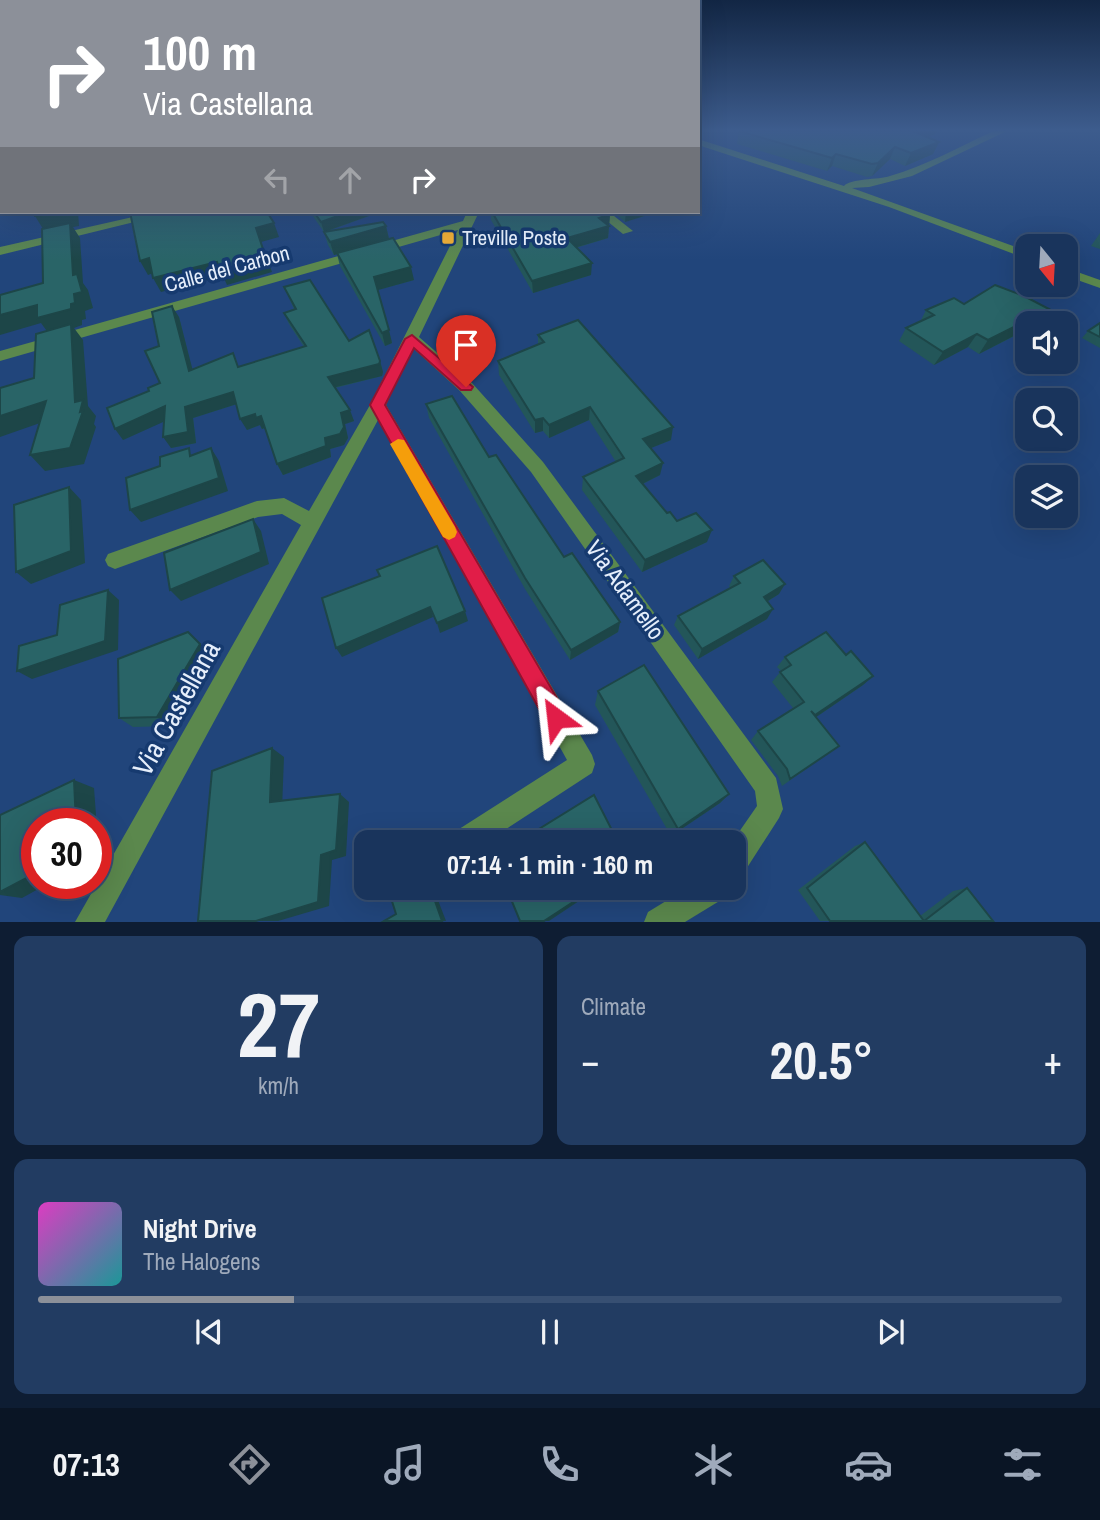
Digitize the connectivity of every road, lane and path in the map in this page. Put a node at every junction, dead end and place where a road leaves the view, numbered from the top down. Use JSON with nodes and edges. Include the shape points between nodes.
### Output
{"nodes":[{"id":1,"x":779,"y":174,"type":"edge"},
{"id":2,"x":800,"y":174,"type":"edge"},
{"id":3,"x":905,"y":174,"type":"edge"},
{"id":4,"x":801,"y":181,"type":"junction"},
{"id":5,"x":828,"y":183,"type":"junction"},
{"id":6,"x":880,"y":187,"type":"junction"},
{"id":7,"x":868,"y":197,"type":"junction"},
{"id":8,"x":902,"y":208,"type":"junction"},
{"id":9,"x":160,"y":214,"type":"edge"},
{"id":10,"x":604,"y":214,"type":"edge"},
{"id":11,"x":471,"y":215,"type":"edge"},
{"id":12,"x":916,"y":220,"type":"junction"},
{"id":13,"x":627,"y":231,"type":"dead end"},
{"id":14,"x":0,"y":251,"type":"edge"},
{"id":15,"x":1015,"y":252,"type":"edge"},
{"id":16,"x":1015,"y":253,"type":"edge"},
{"id":17,"x":1078,"y":276,"type":"edge"},
{"id":18,"x":1100,"y":284,"type":"edge"},
{"id":19,"x":412,"y":339,"type":"junction"},
{"id":20,"x":0,"y":356,"type":"edge"},
{"id":21,"x":378,"y":405,"type":"junction"},
{"id":22,"x":311,"y":521,"type":"junction"},
{"id":23,"x":115,"y":560,"type":"dead end"},
{"id":24,"x":481,"y":830,"type":"edge"},
{"id":25,"x":746,"y":845,"type":"edge"},
{"id":26,"x":694,"y":900,"type":"edge"},
{"id":27,"x":89,"y":922,"type":"edge"},
{"id":28,"x":658,"y":922,"type":"edge"}],
"edges":[{"from":1,"to":4,"type":"street"},
{"from":2,"to":5,"type":"street"},
{"from":3,"to":6,"type":"street"},
{"from":4,"to":7,"type":"street"},
{"from":4,"to":12,"type":"street"},
{"from":5,"to":6,"type":"street"},
{"from":5,"to":7,"type":"street"},
{"from":6,"to":7,"type":"street"},
{"from":6,"to":8,"type":"street"},
{"from":7,"to":8,"type":"street"},
{"from":7,"to":12,"type":"street"},
{"from":8,"to":15,"type":"street"},
{"from":9,"to":14,"type":"street"},
{"from":10,"to":13,"type":"street"},
{"from":11,"to":19,"type":"street","name":"Via Castellana"},
{"from":11,"to":20,"type":"street","name":"Calle del Carbon"},
{"from":12,"to":16,"type":"street"},
{"from":17,"to":18,"type":"street"},
{"from":19,"to":21,"type":"street","name":"Via Castellana"},
{"from":19,"to":25,"type":"street","name":"Via Adamello","via":[[466,387],[537,467],[767,788],[770,809]]},
{"from":21,"to":22,"type":"street","name":"Via Castellana"},
{"from":21,"to":24,"type":"street","via":[[583,764]]},
{"from":22,"to":23,"type":"street","via":[[284,506],[257,509]]},
{"from":22,"to":27,"type":"street","name":"Via Castellana"},
{"from":26,"to":28,"type":"street"}]}
